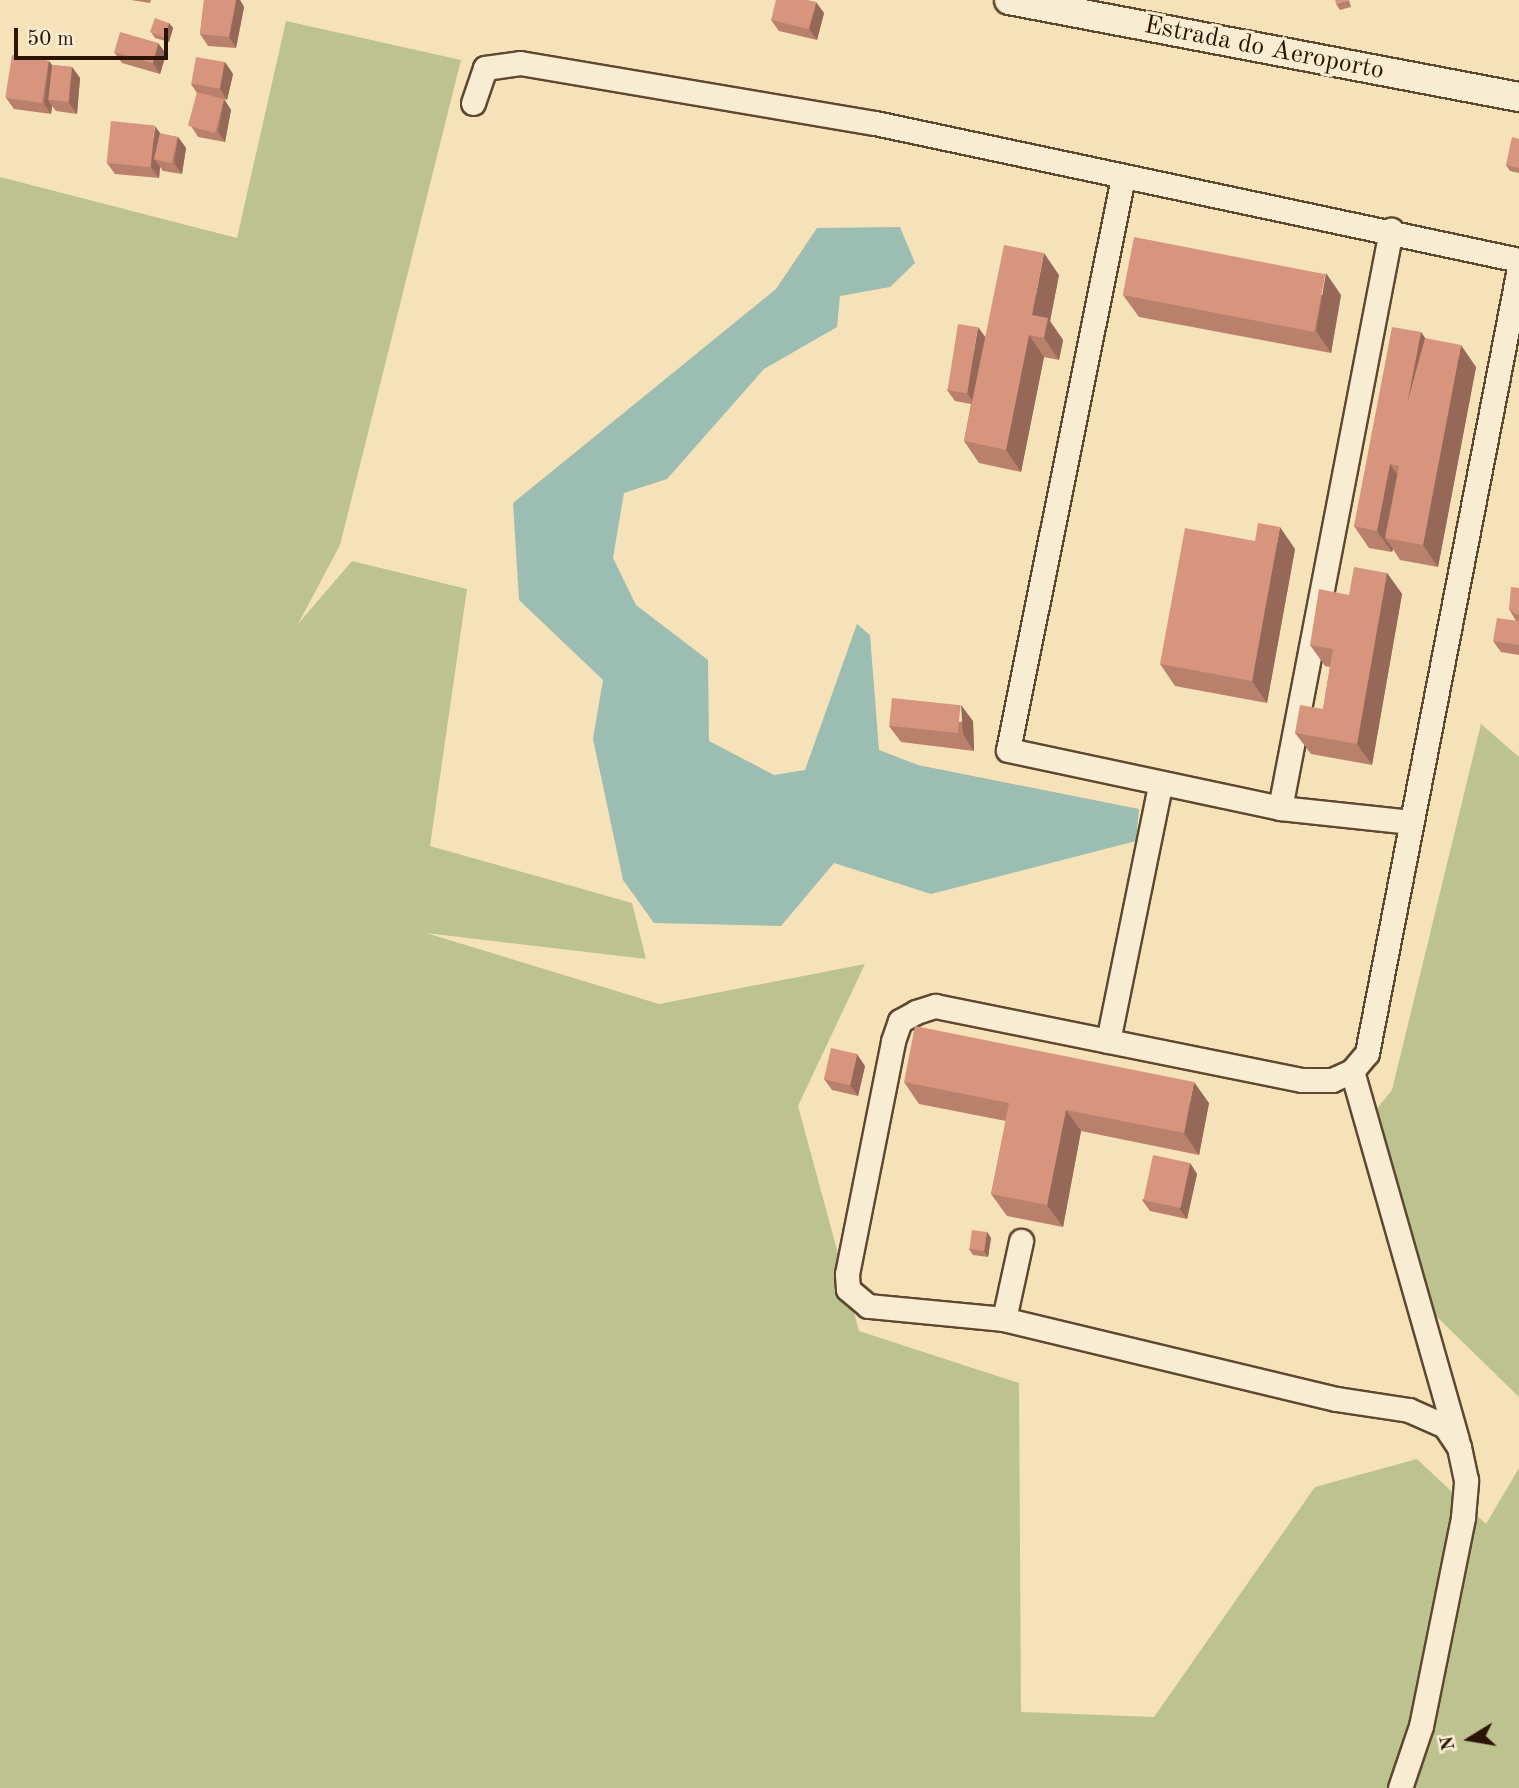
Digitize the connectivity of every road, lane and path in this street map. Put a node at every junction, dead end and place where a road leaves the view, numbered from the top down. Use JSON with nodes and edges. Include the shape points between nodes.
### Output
{"nodes":[{"id":1,"x":1009,"y":0,"type":"edge"},
{"id":2,"x":1519,"y":97,"type":"edge"},
{"id":3,"x":472,"y":103,"type":"dead end"},
{"id":4,"x":1123,"y":177,"type":"junction"},
{"id":5,"x":1391,"y":230,"type":"junction"},
{"id":6,"x":1519,"y":260,"type":"edge"},
{"id":7,"x":1519,"y":268,"type":"edge"},
{"id":8,"x":1160,"y":785,"type":"junction"},
{"id":9,"x":1280,"y":808,"type":"junction"},
{"id":10,"x":1410,"y":822,"type":"junction"},
{"id":11,"x":1108,"y":1041,"type":"junction"},
{"id":12,"x":1352,"y":1071,"type":"junction"},
{"id":13,"x":1021,"y":1241,"type":"dead end"},
{"id":14,"x":1004,"y":1319,"type":"junction"},
{"id":15,"x":1459,"y":1447,"type":"junction"},
{"id":16,"x":1400,"y":1788,"type":"edge"}],
"edges":[{"from":1,"to":2,"type":"street","name":"Estrada do Aeroporto"},
{"from":3,"to":4,"type":"street","via":[[485,68],[520,63],[875,123]]},
{"from":4,"to":5,"type":"street"},
{"from":4,"to":8,"type":"street","via":[[1008,750]]},
{"from":5,"to":6,"type":"street"},
{"from":5,"to":9,"type":"street"},
{"from":7,"to":10,"type":"street"},
{"from":8,"to":9,"type":"street"},
{"from":8,"to":11,"type":"street"},
{"from":9,"to":10,"type":"street"},
{"from":10,"to":12,"type":"street","via":[[1367,1053]]},
{"from":11,"to":12,"type":"street","via":[[1302,1080],[1332,1080]]},
{"from":11,"to":14,"type":"street","via":[[935,1006],[900,1021],[848,1289],[868,1306]]},
{"from":12,"to":15,"type":"street"},
{"from":13,"to":14,"type":"street"},
{"from":14,"to":15,"type":"street","via":[[1336,1399],[1409,1410],[1445,1426]]},
{"from":15,"to":16,"type":"street","via":[[1466,1480],[1459,1549]]}]}
